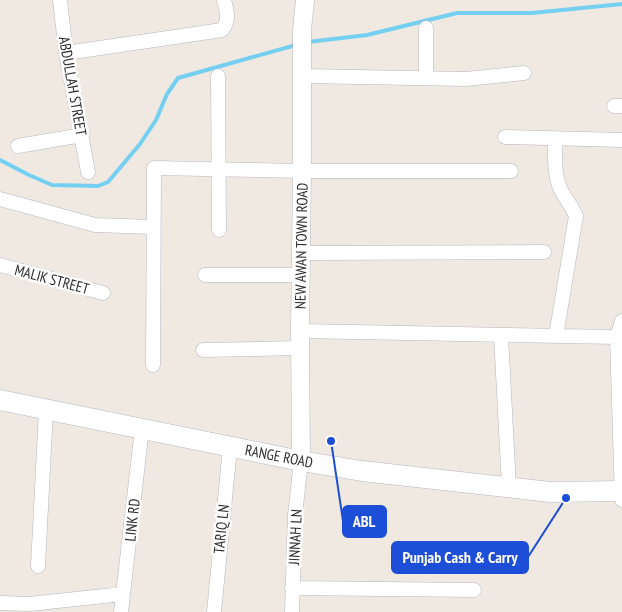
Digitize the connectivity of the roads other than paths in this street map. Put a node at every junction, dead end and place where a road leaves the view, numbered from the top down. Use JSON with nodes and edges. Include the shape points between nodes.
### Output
{"nodes":[{"id":1,"x":60,"y":0,"type":"edge"},
{"id":2,"x":224,"y":0,"type":"edge"},
{"id":3,"x":305,"y":0,"type":"edge"},
{"id":4,"x":426,"y":28,"type":"dead end"},
{"id":5,"x":66,"y":54,"type":"junction"},
{"id":6,"x":524,"y":72,"type":"dead end"},
{"id":7,"x":218,"y":76,"type":"dead end"},
{"id":8,"x":302,"y":76,"type":"junction"},
{"id":9,"x":426,"y":78,"type":"junction"},
{"id":10,"x":82,"y":135,"type":"junction"},
{"id":11,"x":505,"y":137,"type":"dead end"},
{"id":12,"x":555,"y":140,"type":"junction"},
{"id":13,"x":622,"y":140,"type":"edge"},
{"id":14,"x":18,"y":146,"type":"dead end"},
{"id":15,"x":219,"y":169,"type":"junction"},
{"id":16,"x":302,"y":171,"type":"junction"},
{"id":17,"x":511,"y":171,"type":"dead end"},
{"id":18,"x":88,"y":172,"type":"dead end"},
{"id":19,"x":0,"y":199,"type":"edge"},
{"id":20,"x":153,"y":228,"type":"junction"},
{"id":21,"x":219,"y":230,"type":"dead end"},
{"id":22,"x":544,"y":252,"type":"dead end"},
{"id":23,"x":301,"y":253,"type":"junction"},
{"id":24,"x":0,"y":265,"type":"edge"},
{"id":25,"x":204,"y":275,"type":"dead end"},
{"id":26,"x":301,"y":276,"type":"junction"},
{"id":27,"x":103,"y":293,"type":"dead end"},
{"id":28,"x":622,"y":322,"type":"edge"},
{"id":29,"x":501,"y":335,"type":"junction"},
{"id":30,"x":556,"y":336,"type":"junction"},
{"id":31,"x":617,"y":337,"type":"junction"},
{"id":32,"x":300,"y":340,"type":"junction"},
{"id":33,"x":203,"y":350,"type":"dead end"},
{"id":34,"x":153,"y":365,"type":"dead end"},
{"id":35,"x":0,"y":400,"type":"edge"},
{"id":36,"x":46,"y":410,"type":"junction"},
{"id":37,"x":142,"y":428,"type":"junction"},
{"id":38,"x":230,"y":447,"type":"junction"},
{"id":39,"x":301,"y":461,"type":"junction"},
{"id":40,"x":509,"y":488,"type":"junction"},
{"id":41,"x":622,"y":494,"type":"edge"},
{"id":42,"x":38,"y":566,"type":"dead end"},
{"id":43,"x":292,"y":588,"type":"junction"},
{"id":44,"x":474,"y":590,"type":"dead end"},
{"id":45,"x":123,"y":594,"type":"junction"},
{"id":46,"x":0,"y":602,"type":"edge"},
{"id":47,"x":28,"y":608,"type":"edge"},
{"id":48,"x":121,"y":612,"type":"edge"},
{"id":49,"x":214,"y":612,"type":"edge"},
{"id":50,"x":292,"y":612,"type":"edge"}],
"edges":[{"from":1,"to":5,"type":"street","name":"ABDULLAH STREET"},
{"from":2,"to":5,"type":"street","via":[[228,16],[222,30]]},
{"from":3,"to":8,"type":"street","name":"NEW AWAN TOWN ROAD"},
{"from":4,"to":9,"type":"street"},
{"from":5,"to":10,"type":"street","name":"ABDULLAH STREET"},
{"from":6,"to":9,"type":"street","via":[[466,79]]},
{"from":7,"to":15,"type":"street"},
{"from":8,"to":9,"type":"street"},
{"from":8,"to":16,"type":"street","name":"NEW AWAN TOWN ROAD"},
{"from":10,"to":14,"type":"street"},
{"from":10,"to":18,"type":"street","name":"ABDULLAH STREET"},
{"from":11,"to":12,"type":"street"},
{"from":12,"to":13,"type":"street"},
{"from":12,"to":30,"type":"street","via":[[560,190],[576,216]]},
{"from":15,"to":16,"type":"street"},
{"from":15,"to":20,"type":"street","via":[[154,168]]},
{"from":15,"to":21,"type":"street"},
{"from":16,"to":17,"type":"street"},
{"from":16,"to":23,"type":"street","name":"NEW AWAN TOWN ROAD"},
{"from":19,"to":20,"type":"street","via":[[95,226]]},
{"from":20,"to":34,"type":"street"},
{"from":22,"to":23,"type":"street"},
{"from":23,"to":26,"type":"street","name":"NEW AWAN TOWN ROAD"},
{"from":24,"to":27,"type":"street","name":"MALIK STREET"},
{"from":25,"to":26,"type":"street"},
{"from":26,"to":32,"type":"street","name":"NEW AWAN TOWN ROAD"},
{"from":28,"to":31,"type":"street"},
{"from":29,"to":30,"type":"street"},
{"from":29,"to":32,"type":"street"},
{"from":29,"to":40,"type":"street"},
{"from":30,"to":31,"type":"street"},
{"from":31,"to":41,"type":"street"},
{"from":32,"to":33,"type":"street"},
{"from":32,"to":39,"type":"street","name":"NEW AWAN TOWN ROAD"},
{"from":35,"to":36,"type":"main road","name":"RANGE ROAD"},
{"from":36,"to":37,"type":"main road","name":"RANGE ROAD"},
{"from":36,"to":42,"type":"street"},
{"from":37,"to":38,"type":"main road","name":"RANGE ROAD"},
{"from":37,"to":45,"type":"street","name":"LINK RD"},
{"from":38,"to":39,"type":"main road","name":"RANGE ROAD"},
{"from":38,"to":49,"type":"street","name":"TARIQ LN"},
{"from":39,"to":40,"type":"main road","name":"RANGE ROAD"},
{"from":39,"to":43,"type":"street","name":"JINNAH LN"},
{"from":40,"to":41,"type":"main road","name":"RANGE ROAD"},
{"from":43,"to":44,"type":"street"},
{"from":43,"to":50,"type":"street","name":"JINNAH LN"},
{"from":45,"to":47,"type":"street"},
{"from":45,"to":48,"type":"street","name":"LINK RD"},
{"from":46,"to":47,"type":"street"}]}
